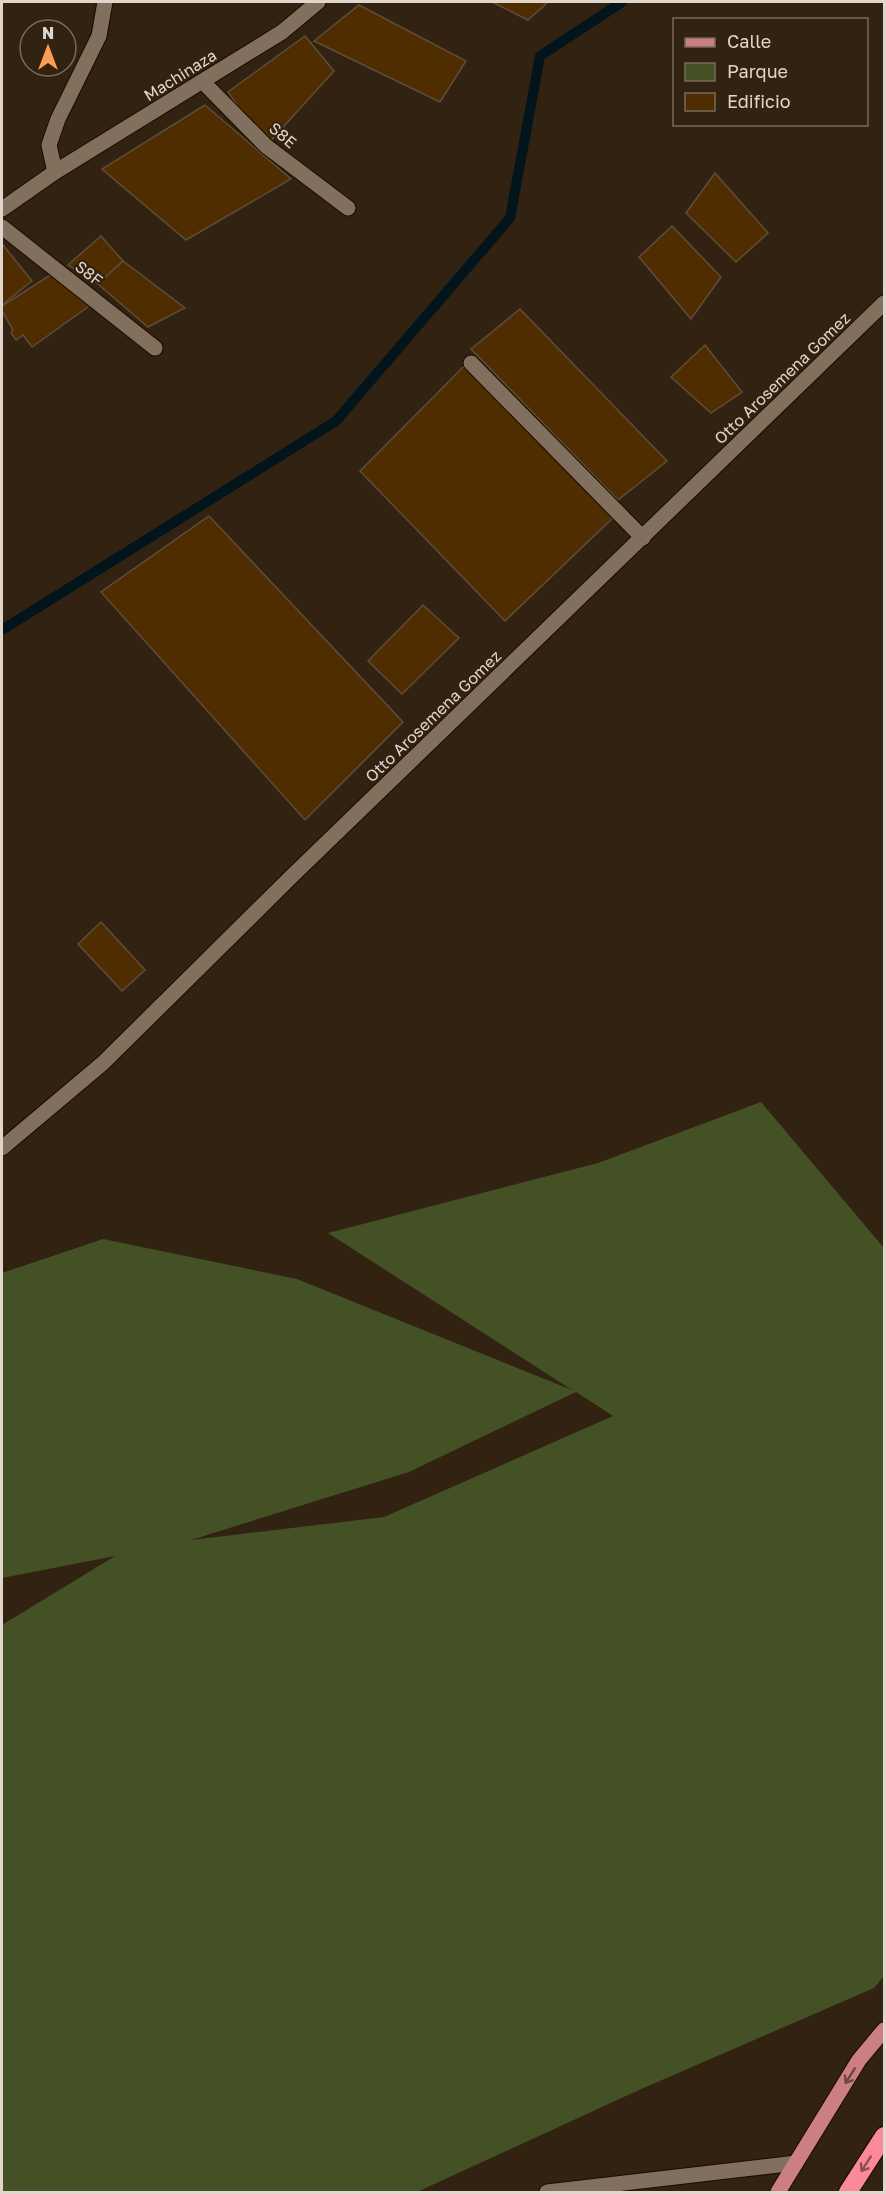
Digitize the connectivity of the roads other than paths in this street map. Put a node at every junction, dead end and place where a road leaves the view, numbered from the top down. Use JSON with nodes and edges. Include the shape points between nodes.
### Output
{"nodes":[{"id":1,"x":105,"y":2,"type":"edge"},
{"id":2,"x":318,"y":2,"type":"edge"},
{"id":3,"x":203,"y":82,"type":"junction"},
{"id":4,"x":55,"y":172,"type":"junction"},
{"id":5,"x":348,"y":208,"type":"dead end"},
{"id":6,"x":2,"y":209,"type":"edge"},
{"id":7,"x":2,"y":227,"type":"edge"},
{"id":8,"x":885,"y":303,"type":"edge"},
{"id":9,"x":154,"y":348,"type":"dead end"},
{"id":10,"x":471,"y":363,"type":"dead end"},
{"id":11,"x":643,"y":538,"type":"junction"},
{"id":12,"x":2,"y":1148,"type":"edge"},
{"id":13,"x":885,"y":2030,"type":"edge"},
{"id":14,"x":885,"y":2136,"type":"edge"},
{"id":15,"x":796,"y":2163,"type":"junction"},
{"id":16,"x":547,"y":2193,"type":"edge"},
{"id":17,"x":778,"y":2193,"type":"edge"},
{"id":18,"x":848,"y":2193,"type":"edge"}],
"edges":[{"from":1,"to":4,"type":"street","via":[[99,36],[49,145]]},
{"from":2,"to":3,"type":"street","name":"Machinaza","via":[[282,32]]},
{"from":3,"to":4,"type":"street","name":"Machinaza"},
{"from":3,"to":5,"type":"street","name":"S8E","via":[[266,146]]},
{"from":4,"to":6,"type":"street","name":"Machinaza"},
{"from":7,"to":9,"type":"street","name":"S8F"},
{"from":8,"to":11,"type":"street","name":"Otto Arosemena Gomez"},
{"from":10,"to":11,"type":"street"},
{"from":11,"to":12,"type":"street","name":"Otto Arosemena Gomez","via":[[104,1063]]},
{"from":13,"to":15,"type":"main road","one_way":true,"via":[[859,2060]]},
{"from":14,"to":18,"type":"highway","one_way":true},
{"from":15,"to":16,"type":"street"},
{"from":15,"to":17,"type":"main road"}]}
